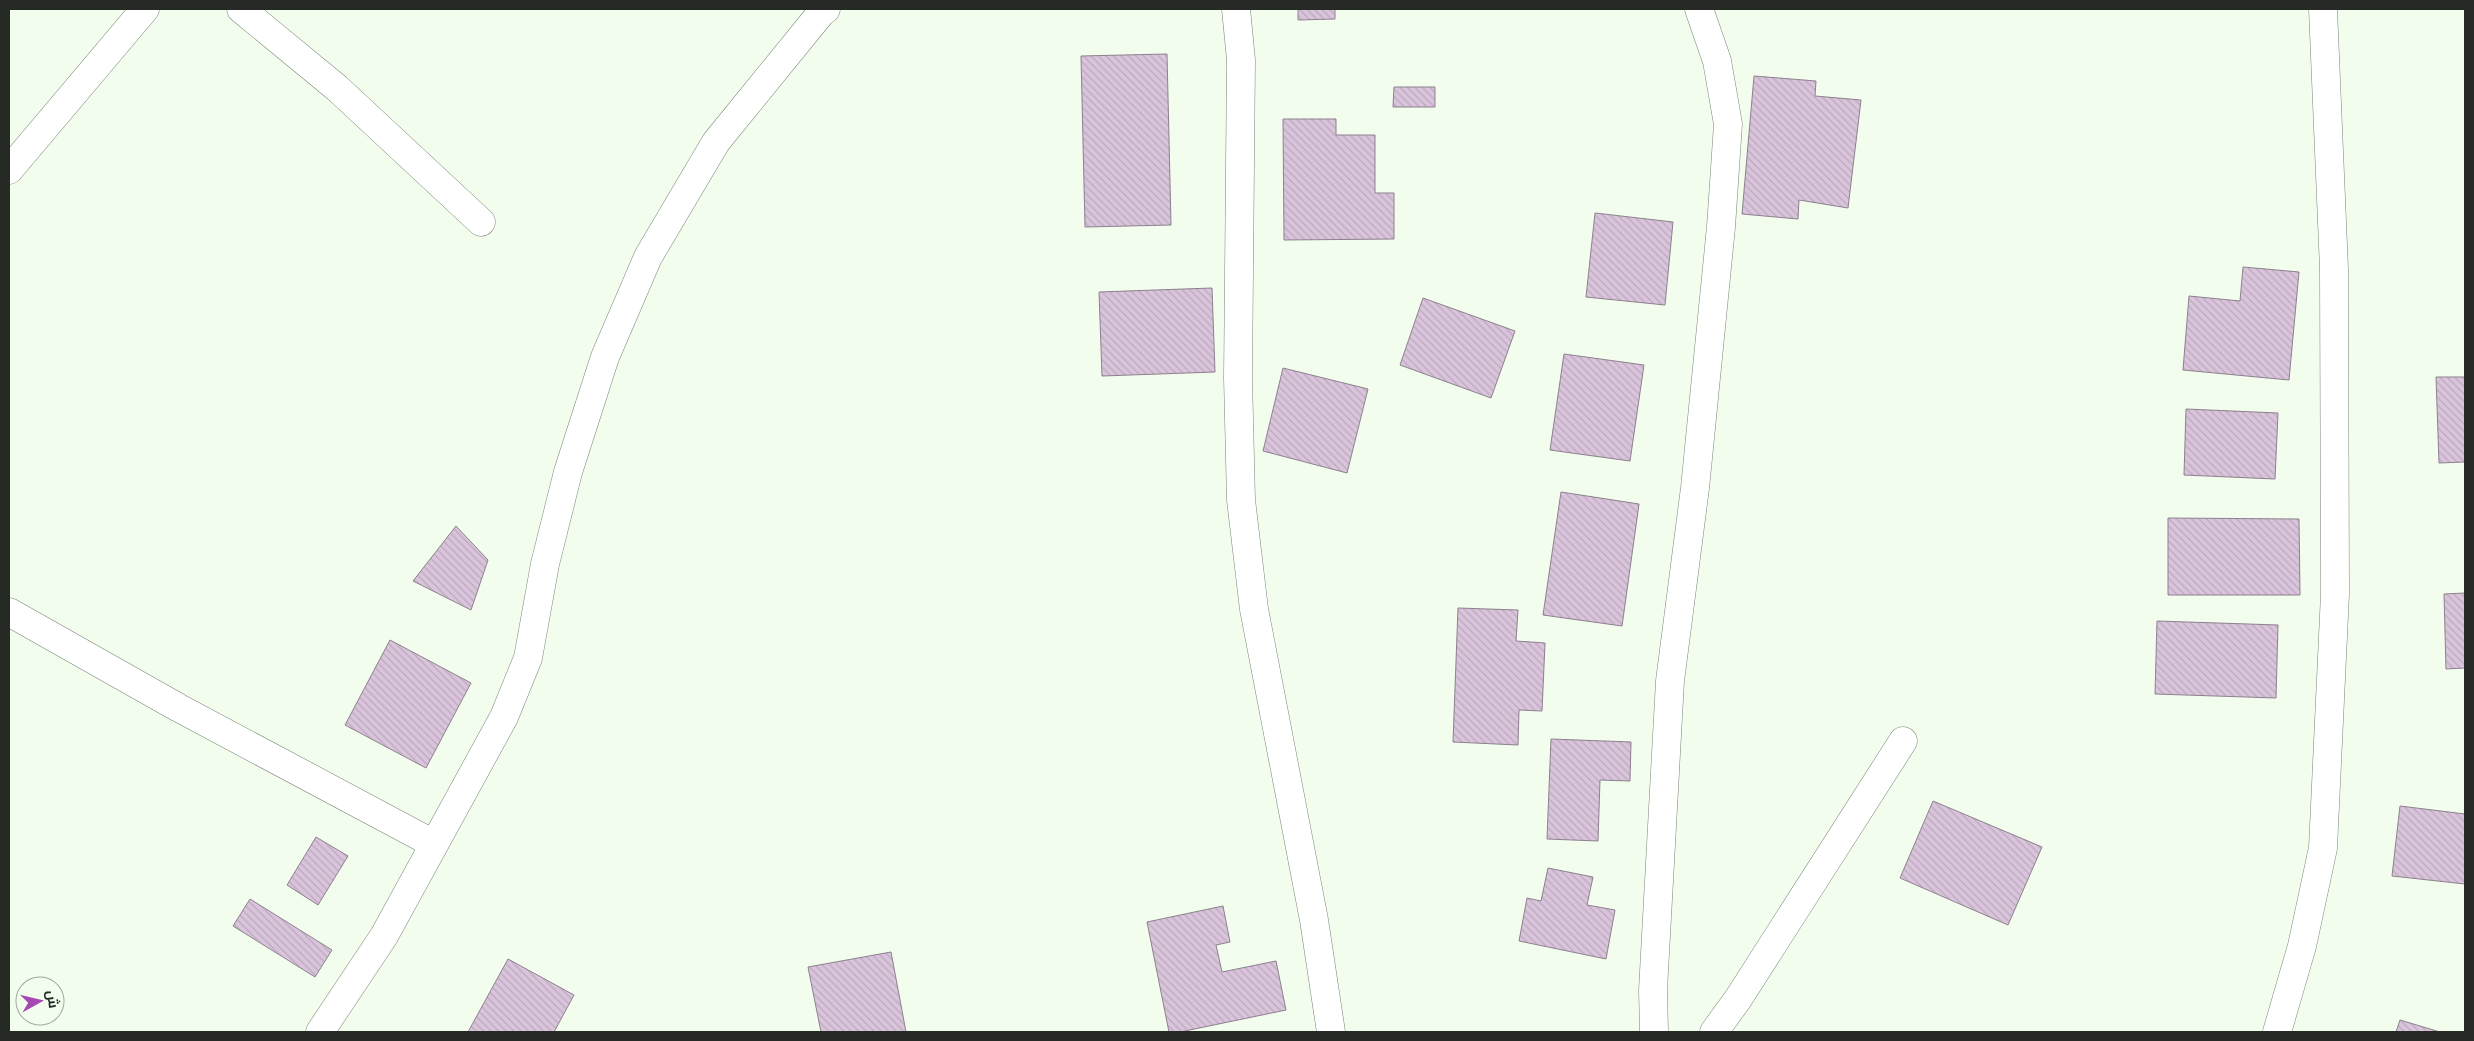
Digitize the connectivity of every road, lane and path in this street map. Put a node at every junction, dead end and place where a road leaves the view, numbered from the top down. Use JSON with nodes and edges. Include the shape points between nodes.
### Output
{"nodes":[{"id":1,"x":145,"y":9,"type":"edge"},
{"id":2,"x":241,"y":9,"type":"edge"},
{"id":3,"x":826,"y":9,"type":"edge"},
{"id":4,"x":1236,"y":9,"type":"edge"},
{"id":5,"x":1698,"y":9,"type":"edge"},
{"id":6,"x":2324,"y":9,"type":"edge"},
{"id":7,"x":9,"y":170,"type":"edge"},
{"id":8,"x":481,"y":222,"type":"dead end"},
{"id":9,"x":9,"y":612,"type":"edge"},
{"id":10,"x":1903,"y":741,"type":"dead end"},
{"id":11,"x":434,"y":844,"type":"junction"},
{"id":12,"x":1326,"y":1031,"type":"edge"},
{"id":13,"x":320,"y":1032,"type":"edge"},
{"id":14,"x":1654,"y":1032,"type":"edge"},
{"id":15,"x":1714,"y":1032,"type":"edge"},
{"id":16,"x":2278,"y":1032,"type":"edge"}],
"edges":[{"from":1,"to":7,"type":"street"},
{"from":2,"to":8,"type":"street","via":[[337,88]]},
{"from":3,"to":11,"type":"street","via":[[716,142],[648,257],[605,357],[568,472],[545,564],[528,658],[504,717]]},
{"from":4,"to":12,"type":"street","via":[[1241,60],[1238,378],[1241,500],[1254,609],[1314,920]]},
{"from":5,"to":14,"type":"street","via":[[1717,61],[1728,124],[1722,227],[1697,469],[1670,681],[1654,971]]},
{"from":6,"to":16,"type":"street","via":[[2334,270],[2335,594],[2323,848],[2302,946]]},
{"from":9,"to":11,"type":"street","via":[[179,708]]},
{"from":10,"to":15,"type":"street"},
{"from":11,"to":13,"type":"street","via":[[384,936]]}]}
